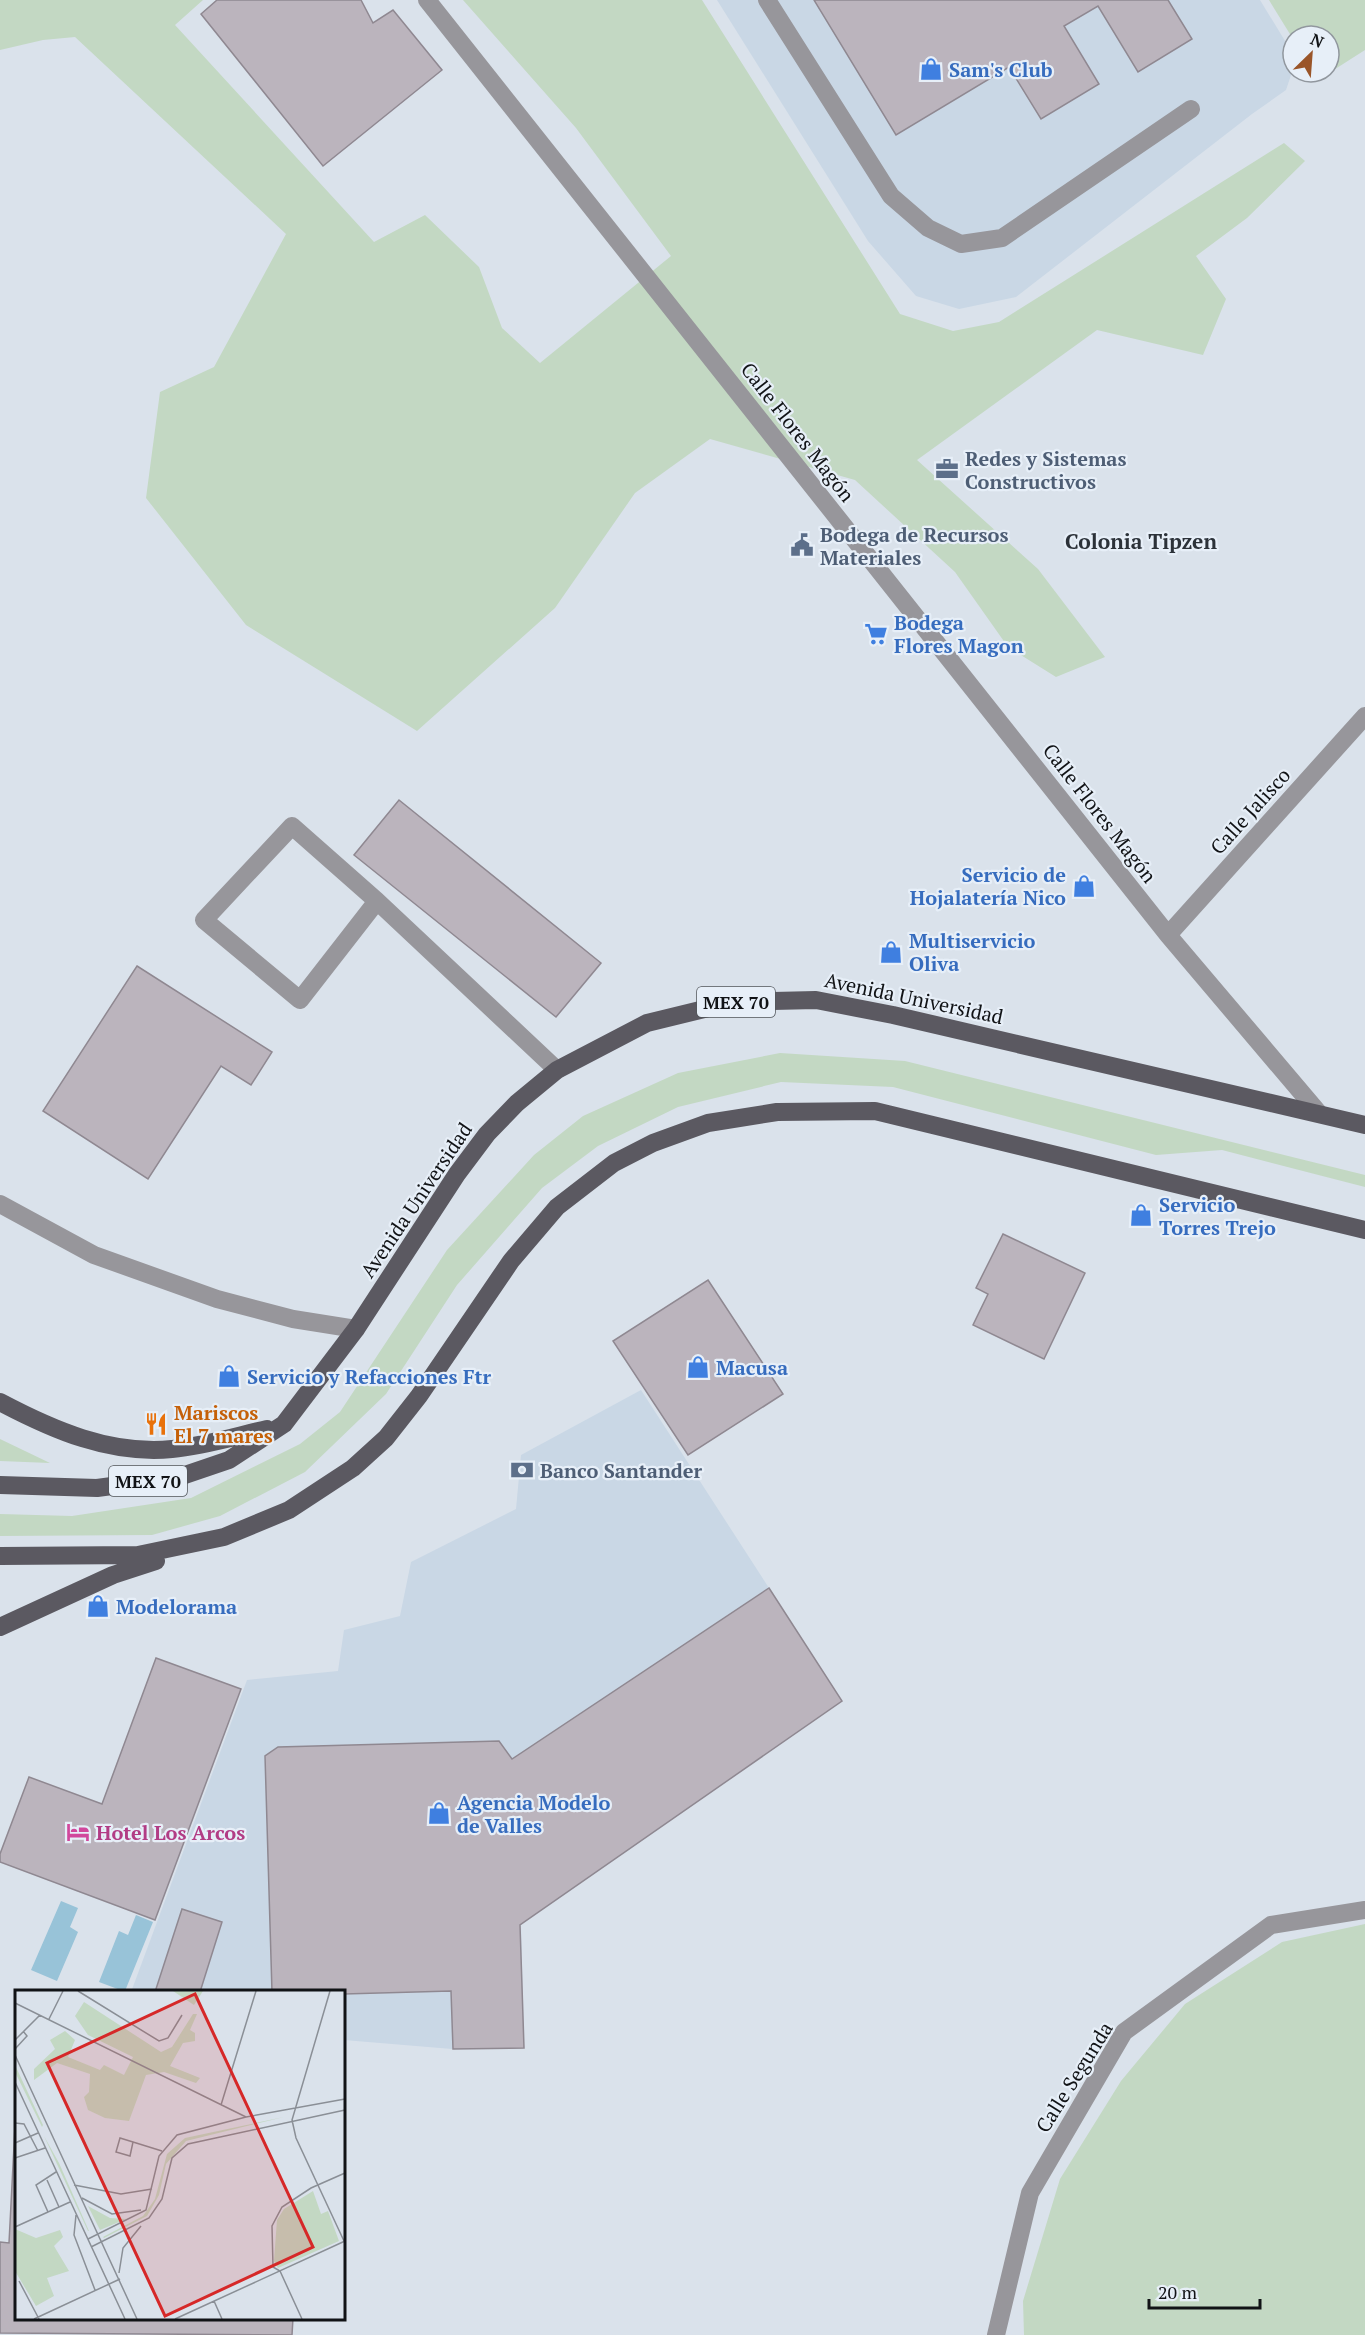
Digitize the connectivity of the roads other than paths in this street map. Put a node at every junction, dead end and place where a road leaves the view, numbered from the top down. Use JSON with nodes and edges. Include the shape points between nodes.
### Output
{"nodes":[{"id":1,"x":427,"y":0,"type":"edge"},
{"id":2,"x":767,"y":0,"type":"edge"},
{"id":3,"x":1191,"y":109,"type":"dead end"},
{"id":4,"x":1365,"y":716,"type":"edge"},
{"id":5,"x":377,"y":901,"type":"junction"},
{"id":6,"x":1168,"y":935,"type":"junction"},
{"id":7,"x":557,"y":1071,"type":"junction"},
{"id":8,"x":1318,"y":1112,"type":"junction"},
{"id":9,"x":1365,"y":1125,"type":"edge"},
{"id":10,"x":0,"y":1204,"type":"edge"},
{"id":11,"x":1365,"y":1230,"type":"edge"},
{"id":12,"x":356,"y":1329,"type":"junction"},
{"id":13,"x":0,"y":1402,"type":"edge"},
{"id":14,"x":284,"y":1424,"type":"junction"},
{"id":15,"x":0,"y":1485,"type":"edge"},
{"id":16,"x":224,"y":1537,"type":"junction"},
{"id":17,"x":0,"y":1556,"type":"edge"},
{"id":18,"x":0,"y":1627,"type":"edge"},
{"id":19,"x":1365,"y":1910,"type":"edge"},
{"id":20,"x":996,"y":2335,"type":"edge"}],
"edges":[{"from":1,"to":6,"type":"street","name":"Calle Flores Magón"},
{"from":2,"to":3,"type":"street","via":[[891,196],[928,228],[961,244],[1002,238]]},
{"from":4,"to":6,"type":"street","name":"Calle Jalisco"},
{"from":5,"to":5,"type":"street","via":[[300,1000],[204,920],[291,826]]},
{"from":5,"to":7,"type":"street"},
{"from":6,"to":8,"type":"street","name":"Calle Flores Magón"},
{"from":7,"to":8,"type":"main road","name":"Avenida Universidad","number":"MEX 70","via":[[647,1023],[733,1002],[816,1000]]},
{"from":7,"to":12,"type":"main road","name":"Avenida Universidad","number":"MEX 70","via":[[487,1134]]},
{"from":8,"to":9,"type":"main road","name":"Avenida Universidad","number":"MEX 70"},
{"from":10,"to":12,"type":"street","via":[[94,1255],[217,1299],[293,1319]]},
{"from":11,"to":16,"type":"main road","via":[[875,1111],[777,1112],[708,1123],[653,1143],[614,1163],[557,1207],[511,1261],[386,1438],[352,1468],[289,1510]]},
{"from":12,"to":14,"type":"main road","name":"Avenida Universidad","number":"MEX 70"},
{"from":13,"to":14,"type":"main road","number":"MEX 70","via":[[46,1425],[118,1448],[171,1449]]},
{"from":14,"to":15,"type":"main road","name":"Avenida Universidad","number":"MEX 70","via":[[229,1460],[179,1477],[97,1488]]},
{"from":16,"to":17,"type":"main road","via":[[138,1556]]},
{"from":16,"to":18,"type":"main road","via":[[113,1575]]},
{"from":19,"to":20,"type":"street","name":"Calle Segunda","via":[[1271,1925],[1124,2032],[1030,2193]]}]}
